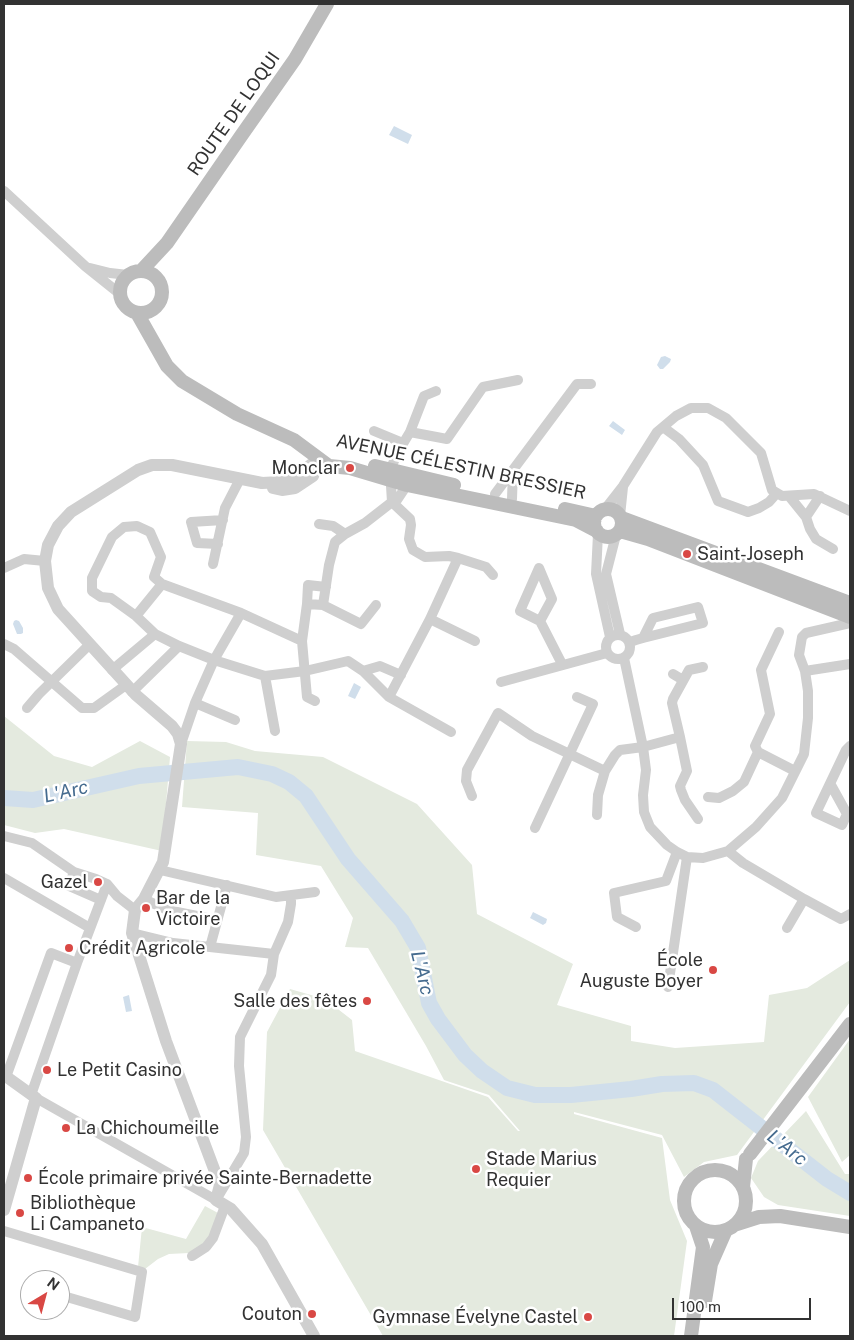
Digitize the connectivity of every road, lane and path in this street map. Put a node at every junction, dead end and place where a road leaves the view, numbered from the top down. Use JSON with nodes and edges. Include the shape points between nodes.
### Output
{"nodes":[{"id":1,"x":327,"y":4,"type":"edge"},
{"id":2,"x":4,"y":191,"type":"edge"},
{"id":3,"x":167,"y":243,"type":"junction"},
{"id":4,"x":85,"y":266,"type":"junction"},
{"id":5,"x":135,"y":273,"type":"junction"},
{"id":6,"x":159,"y":281,"type":"junction"},
{"id":7,"x":120,"y":294,"type":"junction"},
{"id":8,"x":156,"y":307,"type":"junction"},
{"id":9,"x":137,"y":313,"type":"junction"},
{"id":10,"x":159,"y":350,"type":"junction"},
{"id":11,"x":518,"y":380,"type":"dead end"},
{"id":12,"x":591,"y":384,"type":"dead end"},
{"id":13,"x":436,"y":391,"type":"dead end"},
{"id":14,"x":663,"y":427,"type":"junction"},
{"id":15,"x":374,"y":431,"type":"dead end"},
{"id":16,"x":410,"y":432,"type":"junction"},
{"id":17,"x":403,"y":444,"type":"junction"},
{"id":18,"x":318,"y":459,"type":"junction"},
{"id":19,"x":513,"y":470,"type":"junction"},
{"id":20,"x":390,"y":475,"type":"junction"},
{"id":21,"x":240,"y":479,"type":"junction"},
{"id":22,"x":407,"y":485,"type":"junction"},
{"id":23,"x":623,"y":486,"type":"junction"},
{"id":24,"x":776,"y":493,"type":"junction"},
{"id":25,"x":495,"y":494,"type":"junction"},
{"id":26,"x":789,"y":496,"type":"junction"},
{"id":27,"x":820,"y":496,"type":"junction"},
{"id":28,"x":512,"y":499,"type":"junction"},
{"id":29,"x":392,"y":502,"type":"junction"},
{"id":30,"x":850,"y":511,"type":"edge"},
{"id":31,"x":600,"y":513,"type":"junction"},
{"id":32,"x":806,"y":517,"type":"junction"},
{"id":33,"x":223,"y":520,"type":"junction"},
{"id":34,"x":318,"y":524,"type":"dead end"},
{"id":35,"x":619,"y":525,"type":"junction"},
{"id":36,"x":597,"y":533,"type":"junction"},
{"id":37,"x":345,"y":534,"type":"junction"},
{"id":38,"x":218,"y":544,"type":"junction"},
{"id":39,"x":833,"y":549,"type":"dead end"},
{"id":40,"x":458,"y":558,"type":"junction"},
{"id":41,"x":45,"y":561,"type":"junction"},
{"id":42,"x":212,"y":564,"type":"dead end"},
{"id":43,"x":4,"y":568,"type":"edge"},
{"id":44,"x":493,"y":575,"type":"dead end"},
{"id":45,"x":162,"y":584,"type":"junction"},
{"id":46,"x":326,"y":586,"type":"junction"},
{"id":47,"x":850,"y":603,"type":"edge"},
{"id":48,"x":307,"y":604,"type":"junction"},
{"id":49,"x":323,"y":605,"type":"junction"},
{"id":50,"x":376,"y":605,"type":"dead end"},
{"id":51,"x":241,"y":612,"type":"junction"},
{"id":52,"x":136,"y":616,"type":"junction"},
{"id":53,"x":850,"y":617,"type":"edge"},
{"id":54,"x":430,"y":619,"type":"junction"},
{"id":55,"x":540,"y":621,"type":"junction"},
{"id":56,"x":850,"y":623,"type":"edge"},
{"id":57,"x":779,"y":632,"type":"dead end"},
{"id":58,"x":155,"y":634,"type":"junction"},
{"id":59,"x":615,"y":636,"type":"junction"},
{"id":60,"x":643,"y":638,"type":"junction"},
{"id":61,"x":302,"y":641,"type":"junction"},
{"id":62,"x":475,"y":641,"type":"dead end"},
{"id":63,"x":630,"y":642,"type":"junction"},
{"id":64,"x":4,"y":644,"type":"edge"},
{"id":65,"x":90,"y":645,"type":"junction"},
{"id":66,"x":179,"y":646,"type":"junction"},
{"id":67,"x":607,"y":653,"type":"junction"},
{"id":68,"x":624,"y":658,"type":"junction"},
{"id":69,"x":214,"y":660,"type":"junction"},
{"id":70,"x":562,"y":664,"type":"junction"},
{"id":71,"x":850,"y":664,"type":"edge"},
{"id":72,"x":703,"y":667,"type":"dead end"},
{"id":73,"x":112,"y":670,"type":"junction"},
{"id":74,"x":305,"y":671,"type":"junction"},
{"id":75,"x":363,"y":671,"type":"junction"},
{"id":76,"x":804,"y":671,"type":"junction"},
{"id":77,"x":673,"y":674,"type":"dead end"},
{"id":78,"x":401,"y":675,"type":"junction"},
{"id":79,"x":265,"y":676,"type":"junction"},
{"id":80,"x":683,"y":680,"type":"junction"},
{"id":81,"x":501,"y":682,"type":"dead end"},
{"id":82,"x":52,"y":683,"type":"junction"},
{"id":83,"x":129,"y":688,"type":"junction"},
{"id":84,"x":389,"y":697,"type":"junction"},
{"id":85,"x":576,"y":697,"type":"dead end"},
{"id":86,"x":315,"y":701,"type":"dead end"},
{"id":87,"x":195,"y":703,"type":"junction"},
{"id":88,"x":27,"y":708,"type":"dead end"},
{"id":89,"x":234,"y":720,"type":"dead end"},
{"id":90,"x":276,"y":730,"type":"dead end"},
{"id":91,"x":451,"y":732,"type":"dead end"},
{"id":92,"x":680,"y":737,"type":"junction"},
{"id":93,"x":850,"y":746,"type":"edge"},
{"id":94,"x":644,"y":747,"type":"junction"},
{"id":95,"x":180,"y":748,"type":"junction"},
{"id":96,"x":758,"y":752,"type":"junction"},
{"id":97,"x":570,"y":753,"type":"junction"},
{"id":98,"x":605,"y":771,"type":"junction"},
{"id":99,"x":795,"y":771,"type":"junction"},
{"id":100,"x":831,"y":785,"type":"dead end"},
{"id":101,"x":472,"y":796,"type":"dead end"},
{"id":102,"x":708,"y":797,"type":"dead end"},
{"id":103,"x":597,"y":815,"type":"dead end"},
{"id":104,"x":698,"y":819,"type":"dead end"},
{"id":105,"x":535,"y":828,"type":"dead end"},
{"id":106,"x":4,"y":836,"type":"edge"},
{"id":107,"x":728,"y":851,"type":"junction"},
{"id":108,"x":677,"y":852,"type":"junction"},
{"id":109,"x":687,"y":857,"type":"junction"},
{"id":110,"x":160,"y":870,"type":"junction"},
{"id":111,"x":74,"y":872,"type":"junction"},
{"id":112,"x":4,"y":878,"type":"edge"},
{"id":113,"x":107,"y":884,"type":"junction"},
{"id":114,"x":227,"y":885,"type":"junction"},
{"id":115,"x":314,"y":892,"type":"dead end"},
{"id":116,"x":291,"y":895,"type":"junction"},
{"id":117,"x":144,"y":899,"type":"junction"},
{"id":118,"x":804,"y":899,"type":"junction"},
{"id":119,"x":101,"y":900,"type":"junction"},
{"id":120,"x":135,"y":910,"type":"junction"},
{"id":121,"x":850,"y":914,"type":"edge"},
{"id":122,"x":217,"y":920,"type":"junction"},
{"id":123,"x":636,"y":927,"type":"dead end"},
{"id":124,"x":90,"y":928,"type":"junction"},
{"id":125,"x":787,"y":928,"type":"dead end"},
{"id":126,"x":132,"y":933,"type":"junction"},
{"id":127,"x":210,"y":947,"type":"junction"},
{"id":128,"x":274,"y":954,"type":"junction"},
{"id":129,"x":77,"y":962,"type":"junction"},
{"id":130,"x":668,"y":987,"type":"dead end"},
{"id":131,"x":850,"y":1024,"type":"edge"},
{"id":132,"x":5,"y":1076,"type":"edge"},
{"id":133,"x":34,"y":1097,"type":"junction"},
{"id":134,"x":748,"y":1157,"type":"junction"},
{"id":135,"x":723,"y":1171,"type":"junction"},
{"id":136,"x":745,"y":1194,"type":"junction"},
{"id":137,"x":221,"y":1203,"type":"junction"},
{"id":138,"x":4,"y":1210,"type":"edge"},
{"id":139,"x":780,"y":1216,"type":"junction"},
{"id":140,"x":696,"y":1226,"type":"junction"},
{"id":141,"x":732,"y":1227,"type":"junction"},
{"id":142,"x":850,"y":1227,"type":"edge"},
{"id":143,"x":4,"y":1231,"type":"edge"},
{"id":144,"x":192,"y":1256,"type":"dead end"},
{"id":145,"x":70,"y":1298,"type":"edge"},
{"id":146,"x":314,"y":1336,"type":"edge"},
{"id":147,"x":692,"y":1336,"type":"edge"},
{"id":148,"x":700,"y":1336,"type":"edge"}],
"edges":[{"from":1,"to":3,"type":"main road","name":"ROUTE DE LOQUI","via":[[295,59]]},
{"from":2,"to":4,"type":"street"},
{"from":3,"to":5,"type":"main road","name":"ROUTE DE LOQUI"},
{"from":3,"to":6,"type":"main road","name":"ROUTE DE LOQUI"},
{"from":4,"to":5,"type":"street","via":[[110,273]]},
{"from":4,"to":7,"type":"street"},
{"from":5,"to":6,"type":"main road","via":[[148,272]]},
{"from":5,"to":7,"type":"main road","via":[[123,280]]},
{"from":6,"to":8,"type":"main road","via":[[162,294]]},
{"from":7,"to":9,"type":"main road","via":[[125,306]]},
{"from":8,"to":9,"type":"main road"},
{"from":8,"to":10,"type":"main road","name":"AVENUE CÉLESTIN BRESSIER","via":[[155,331]]},
{"from":9,"to":10,"type":"main road","name":"AVENUE CÉLESTIN BRESSIER"},
{"from":10,"to":18,"type":"main road","name":"AVENUE CÉLESTIN BRESSIER","via":[[167,366],[182,381],[237,414],[294,440]]},
{"from":11,"to":16,"type":"street","via":[[483,388],[447,439]]},
{"from":12,"to":19,"type":"street","via":[[576,384]]},
{"from":13,"to":16,"type":"street","via":[[424,396]]},
{"from":14,"to":23,"type":"street"},
{"from":14,"to":24,"type":"street","via":[[703,465],[718,501],[748,512],[769,502]]},
{"from":14,"to":24,"type":"street","via":[[691,408],[708,408],[726,418],[761,453],[772,490]]},
{"from":15,"to":17,"type":"street"},
{"from":16,"to":17,"type":"street"},
{"from":17,"to":20,"type":"street"},
{"from":18,"to":20,"type":"main road","name":"AVENUE CÉLESTIN BRESSIER","via":[[339,457]]},
{"from":18,"to":21,"type":"street","via":[[296,477],[281,482]]},
{"from":19,"to":25,"type":"street"},
{"from":19,"to":28,"type":"street"},
{"from":20,"to":22,"type":"main road","name":"AVENUE CÉLESTIN BRESSIER"},
{"from":20,"to":25,"type":"main road","name":"AVENUE CÉLESTIN BRESSIER"},
{"from":20,"to":29,"type":"street"},
{"from":21,"to":33,"type":"street","via":[[225,508]]},
{"from":21,"to":41,"type":"street","via":[[172,465],[152,465],[138,470],[71,512],[58,526],[48,545]]},
{"from":22,"to":29,"type":"street"},
{"from":22,"to":36,"type":"main road","name":"AVENUE CÉLESTIN BRESSIER","via":[[576,520]]},
{"from":23,"to":31,"type":"street"},
{"from":23,"to":35,"type":"street"},
{"from":24,"to":26,"type":"street"},
{"from":25,"to":28,"type":"main road","name":"AVENUE CÉLESTIN BRESSIER"},
{"from":26,"to":27,"type":"street"},
{"from":26,"to":32,"type":"street"},
{"from":27,"to":30,"type":"street"},
{"from":27,"to":32,"type":"street"},
{"from":28,"to":31,"type":"main road","name":"AVENUE CÉLESTIN BRESSIER"},
{"from":29,"to":37,"type":"street"},
{"from":29,"to":40,"type":"street","via":[[410,519],[409,539],[413,550],[425,557]]},
{"from":31,"to":35,"type":"main road","via":[[614,510]]},
{"from":31,"to":36,"type":"main road","via":[[594,524]]},
{"from":32,"to":39,"type":"street","via":[[816,539]]},
{"from":33,"to":38,"type":"street"},
{"from":33,"to":38,"type":"street","via":[[191,522],[197,543]]},
{"from":34,"to":37,"type":"street","via":[[333,526]]},
{"from":35,"to":36,"type":"main road","via":[[607,538]]},
{"from":35,"to":47,"type":"main road"},
{"from":35,"to":53,"type":"main road"},
{"from":35,"to":59,"type":"street","via":[[606,574]]},
{"from":36,"to":59,"type":"street","via":[[596,574]]},
{"from":37,"to":46,"type":"street","via":[[336,542]]},
{"from":38,"to":42,"type":"street"},
{"from":40,"to":44,"type":"street","via":[[486,567]]},
{"from":40,"to":54,"type":"street"},
{"from":41,"to":43,"type":"street","via":[[24,559]]},
{"from":41,"to":65,"type":"street","via":[[51,598]]},
{"from":45,"to":51,"type":"street"},
{"from":45,"to":52,"type":"street"},
{"from":45,"to":52,"type":"street","via":[[154,578],[161,557],[150,532],[137,526],[124,528],[112,537],[92,578],[92,591],[101,597],[111,598]]},
{"from":46,"to":48,"type":"street","via":[[308,585]]},
{"from":46,"to":49,"type":"street"},
{"from":48,"to":49,"type":"street"},
{"from":48,"to":61,"type":"street"},
{"from":49,"to":50,"type":"street","via":[[361,624]]},
{"from":51,"to":61,"type":"street"},
{"from":51,"to":69,"type":"street"},
{"from":52,"to":58,"type":"street"},
{"from":54,"to":62,"type":"street"},
{"from":54,"to":78,"type":"street"},
{"from":55,"to":55,"type":"street","via":[[552,600],[539,568],[520,611]]},
{"from":55,"to":70,"type":"street"},
{"from":56,"to":76,"type":"street","via":[[806,633],[802,637],[799,656]]},
{"from":57,"to":96,"type":"street","via":[[761,670],[770,714],[756,746]]},
{"from":58,"to":66,"type":"street"},
{"from":58,"to":73,"type":"street"},
{"from":59,"to":63,"type":"street","via":[[624,636]]},
{"from":59,"to":67,"type":"street","via":[[606,643]]},
{"from":60,"to":60,"type":"street","via":[[703,623],[698,608],[652,618]]},
{"from":60,"to":63,"type":"street"},
{"from":61,"to":74,"type":"street"},
{"from":63,"to":68,"type":"street","via":[[629,653]]},
{"from":64,"to":82,"type":"street"},
{"from":65,"to":73,"type":"street"},
{"from":65,"to":82,"type":"street"},
{"from":66,"to":69,"type":"street"},
{"from":66,"to":83,"type":"street"},
{"from":67,"to":68,"type":"street","via":[[613,658]]},
{"from":67,"to":70,"type":"street"},
{"from":68,"to":94,"type":"street"},
{"from":69,"to":79,"type":"street"},
{"from":69,"to":87,"type":"street"},
{"from":70,"to":81,"type":"street"},
{"from":71,"to":76,"type":"street"},
{"from":72,"to":80,"type":"street","via":[[689,670]]},
{"from":73,"to":83,"type":"street"},
{"from":74,"to":75,"type":"street","via":[[348,661]]},
{"from":74,"to":79,"type":"street"},
{"from":74,"to":86,"type":"street","via":[[307,697]]},
{"from":75,"to":78,"type":"street","via":[[380,666]]},
{"from":75,"to":84,"type":"street"},
{"from":76,"to":99,"type":"street","via":[[808,718],[804,754]]},
{"from":77,"to":80,"type":"street"},
{"from":78,"to":84,"type":"street"},
{"from":79,"to":90,"type":"street"},
{"from":80,"to":92,"type":"street","via":[[672,703]]},
{"from":82,"to":83,"type":"street","via":[[82,708],[89,709]]},
{"from":82,"to":88,"type":"street"},
{"from":83,"to":95,"type":"street","via":[[172,726],[178,734]]},
{"from":84,"to":91,"type":"street"},
{"from":85,"to":97,"type":"street","via":[[592,704]]},
{"from":87,"to":89,"type":"street"},
{"from":87,"to":95,"type":"street"},
{"from":92,"to":94,"type":"street"},
{"from":92,"to":104,"type":"street","via":[[687,771],[680,790]]},
{"from":93,"to":100,"type":"street"},
{"from":94,"to":98,"type":"street","via":[[620,750]]},
{"from":94,"to":108,"type":"street","via":[[644,812],[650,827]]},
{"from":95,"to":110,"type":"street","via":[[167,843]]},
{"from":96,"to":99,"type":"street"},
{"from":96,"to":102,"type":"street","via":[[744,782],[719,798]]},
{"from":97,"to":98,"type":"street"},
{"from":97,"to":101,"type":"street","via":[[532,736],[498,713],[467,770],[466,782]]},
{"from":97,"to":105,"type":"street"},
{"from":98,"to":103,"type":"street","via":[[598,795]]},
{"from":99,"to":107,"type":"street","via":[[782,798]]},
{"from":106,"to":111,"type":"street","via":[[32,843]]},
{"from":107,"to":109,"type":"street","via":[[702,858]]},
{"from":107,"to":118,"type":"street"},
{"from":108,"to":109,"type":"street"},
{"from":108,"to":123,"type":"street","via":[[666,881],[614,893],[617,917]]},
{"from":109,"to":130,"type":"street"},
{"from":110,"to":114,"type":"street"},
{"from":110,"to":117,"type":"street"},
{"from":111,"to":113,"type":"street"},
{"from":111,"to":119,"type":"street","via":[[68,886]]},
{"from":112,"to":124,"type":"street"},
{"from":113,"to":119,"type":"street"},
{"from":113,"to":120,"type":"street"},
{"from":114,"to":116,"type":"street","via":[[276,897]]},
{"from":114,"to":122,"type":"street"},
{"from":115,"to":116,"type":"street"},
{"from":116,"to":128,"type":"street","via":[[288,922]]},
{"from":117,"to":120,"type":"street"},
{"from":117,"to":122,"type":"street","via":[[167,910]]},
{"from":118,"to":121,"type":"street","via":[[841,919]]},
{"from":118,"to":125,"type":"street"},
{"from":119,"to":124,"type":"street"},
{"from":120,"to":126,"type":"street"},
{"from":122,"to":127,"type":"street"},
{"from":124,"to":129,"type":"street"},
{"from":126,"to":127,"type":"street"},
{"from":126,"to":137,"type":"street","via":[[166,1041],[220,1185]]},
{"from":127,"to":128,"type":"street"},
{"from":128,"to":137,"type":"street","via":[[271,975],[240,1037],[239,1066],[246,1136],[244,1153]]},
{"from":129,"to":132,"type":"street","via":[[50,953]]},
{"from":129,"to":133,"type":"street"},
{"from":131,"to":134,"type":"main road"},
{"from":132,"to":133,"type":"street"},
{"from":133,"to":137,"type":"street"},
{"from":133,"to":138,"type":"street"},
{"from":134,"to":135,"type":"main road"},
{"from":134,"to":136,"type":"main road"},
{"from":135,"to":136,"type":"main road","via":[[735,1177]]},
{"from":135,"to":140,"type":"main road","via":[[703,1172],[686,1190],[685,1210]]},
{"from":136,"to":139,"type":"main road"},
{"from":136,"to":141,"type":"main road","via":[[743,1217]]},
{"from":137,"to":144,"type":"street","via":[[213,1238]]},
{"from":137,"to":146,"type":"street","via":[[231,1209],[262,1244]]},
{"from":139,"to":141,"type":"main road","via":[[758,1216]]},
{"from":139,"to":142,"type":"main road"},
{"from":140,"to":141,"type":"main road","via":[[716,1232]]},
{"from":140,"to":147,"type":"main road","via":[[703,1247]]},
{"from":141,"to":148,"type":"main road","via":[[711,1264]]},
{"from":143,"to":145,"type":"street","via":[[142,1272],[135,1317]]}]}
